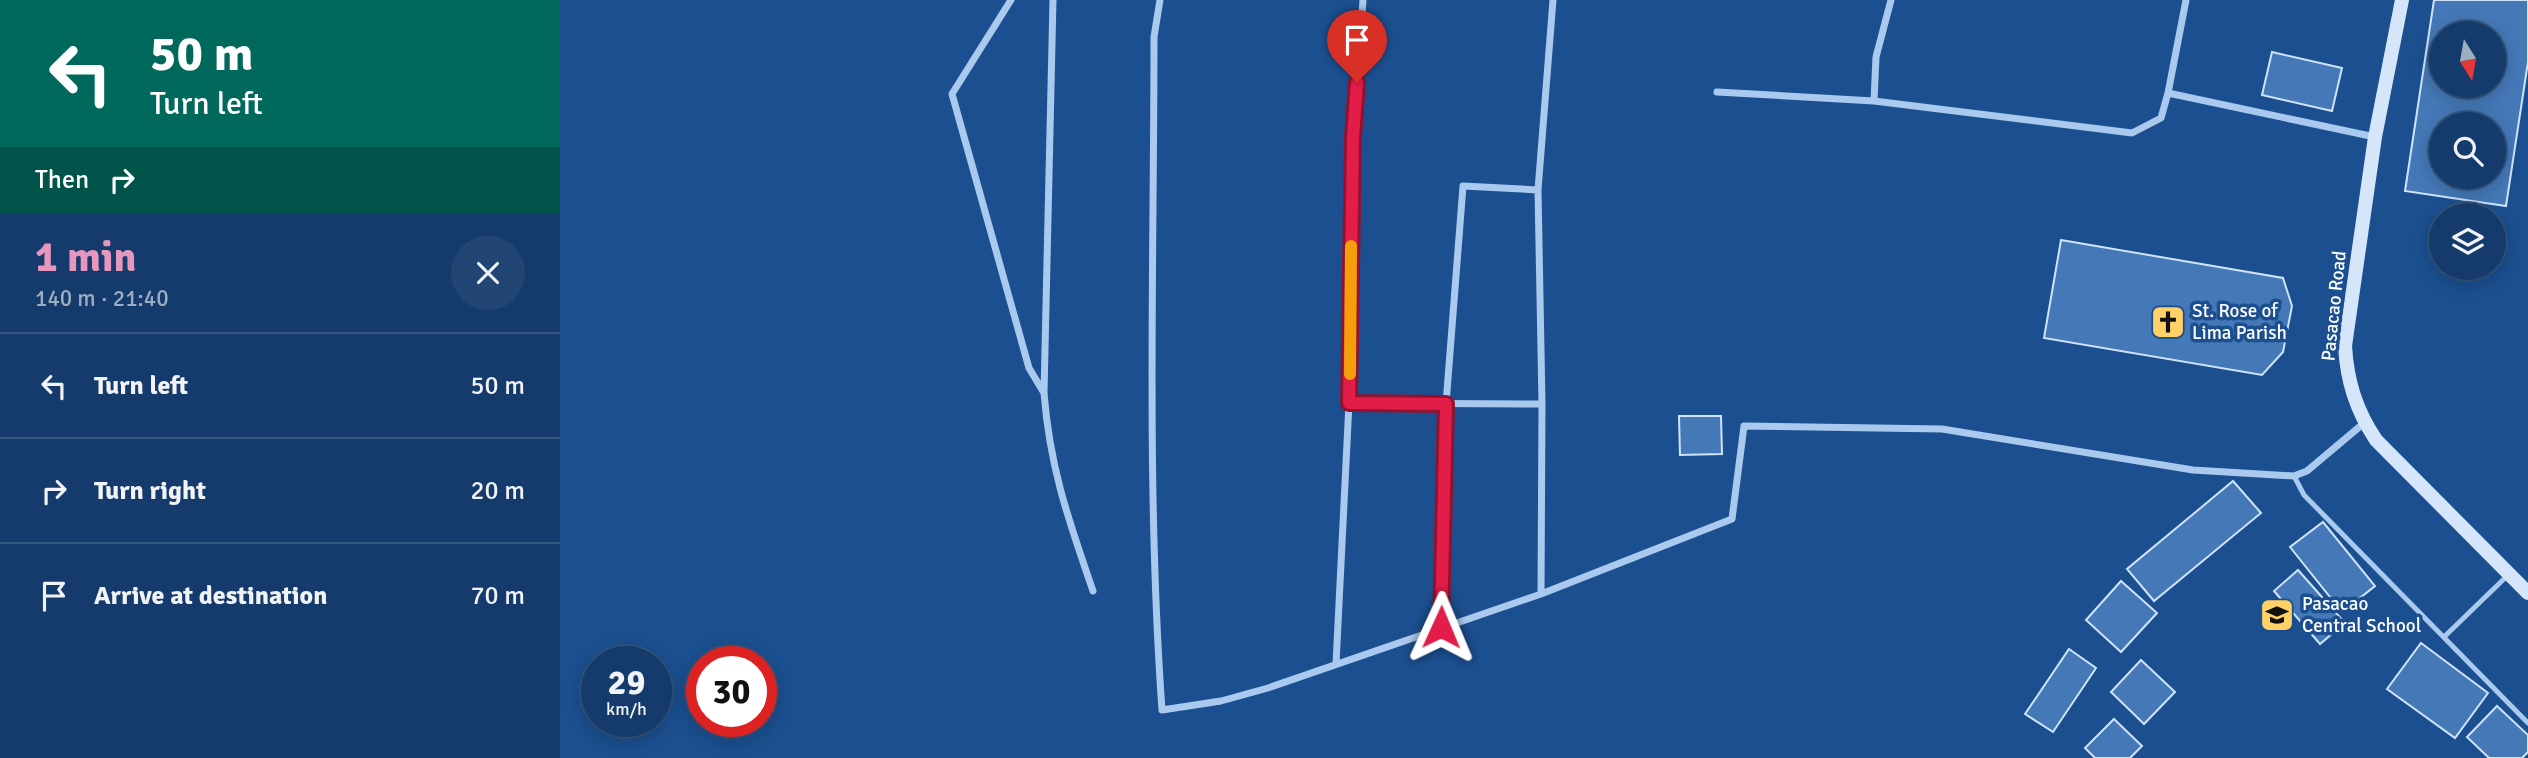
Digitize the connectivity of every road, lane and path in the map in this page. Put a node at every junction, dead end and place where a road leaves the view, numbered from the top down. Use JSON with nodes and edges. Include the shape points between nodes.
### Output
{"nodes":[{"id":1,"x":1011,"y":0,"type":"edge"},
{"id":2,"x":1053,"y":0,"type":"edge"},
{"id":3,"x":1160,"y":0,"type":"edge"},
{"id":4,"x":1363,"y":0,"type":"edge"},
{"id":5,"x":1553,"y":0,"type":"edge"},
{"id":6,"x":1891,"y":0,"type":"edge"},
{"id":7,"x":2186,"y":0,"type":"edge"},
{"id":8,"x":2402,"y":0,"type":"edge"},
{"id":9,"x":1717,"y":92,"type":"dead end"},
{"id":10,"x":2168,"y":93,"type":"junction"},
{"id":11,"x":1874,"y":101,"type":"junction"},
{"id":12,"x":2375,"y":137,"type":"junction"},
{"id":13,"x":1538,"y":190,"type":"junction"},
{"id":14,"x":1044,"y":393,"type":"junction"},
{"id":15,"x":1349,"y":403,"type":"junction"},
{"id":16,"x":1446,"y":404,"type":"junction"},
{"id":17,"x":1542,"y":404,"type":"junction"},
{"id":18,"x":2364,"y":423,"type":"junction"},
{"id":19,"x":2294,"y":476,"type":"junction"},
{"id":20,"x":2509,"y":574,"type":"junction"},
{"id":21,"x":1093,"y":592,"type":"dead end"},
{"id":22,"x":2528,"y":593,"type":"edge"},
{"id":23,"x":1541,"y":594,"type":"junction"},
{"id":24,"x":1441,"y":627,"type":"junction"},
{"id":25,"x":2444,"y":637,"type":"junction"},
{"id":26,"x":1336,"y":664,"type":"junction"},
{"id":27,"x":2528,"y":723,"type":"edge"}],
"edges":[{"from":1,"to":14,"type":"street","via":[[951,94],[1029,368]]},
{"from":2,"to":14,"type":"street"},
{"from":3,"to":26,"type":"street","via":[[1154,37],[1152,479],[1161,710],[1221,701]]},
{"from":4,"to":15,"type":"street","via":[[1353,137]]},
{"from":5,"to":13,"type":"street"},
{"from":6,"to":11,"type":"street","via":[[1876,58]]},
{"from":7,"to":10,"type":"street"},
{"from":8,"to":12,"type":"main road","name":"Pasacao Road"},
{"from":9,"to":11,"type":"street"},
{"from":10,"to":11,"type":"street","via":[[2161,118],[2132,133]]},
{"from":10,"to":12,"type":"street"},
{"from":12,"to":18,"type":"main road","name":"Pasacao Road","via":[[2345,346],[2347,377]]},
{"from":13,"to":16,"type":"street","via":[[1463,186]]},
{"from":13,"to":17,"type":"street"},
{"from":14,"to":21,"type":"street","via":[[1058,488]]},
{"from":15,"to":16,"type":"street"},
{"from":15,"to":26,"type":"street"},
{"from":16,"to":17,"type":"street"},
{"from":16,"to":24,"type":"street"},
{"from":17,"to":23,"type":"street"},
{"from":18,"to":19,"type":"street","via":[[2307,471]]},
{"from":18,"to":20,"type":"main road","name":"Pasacao Road","via":[[2404,472]]},
{"from":19,"to":23,"type":"street","via":[[2193,470],[1942,429],[1744,426],[1731,519]]},
{"from":19,"to":25,"type":"lane","via":[[2304,495]]},
{"from":20,"to":22,"type":"main road","name":"Pasacao Road"},
{"from":20,"to":25,"type":"lane"},
{"from":23,"to":24,"type":"street"},
{"from":24,"to":26,"type":"street"},
{"from":25,"to":27,"type":"lane"}]}
